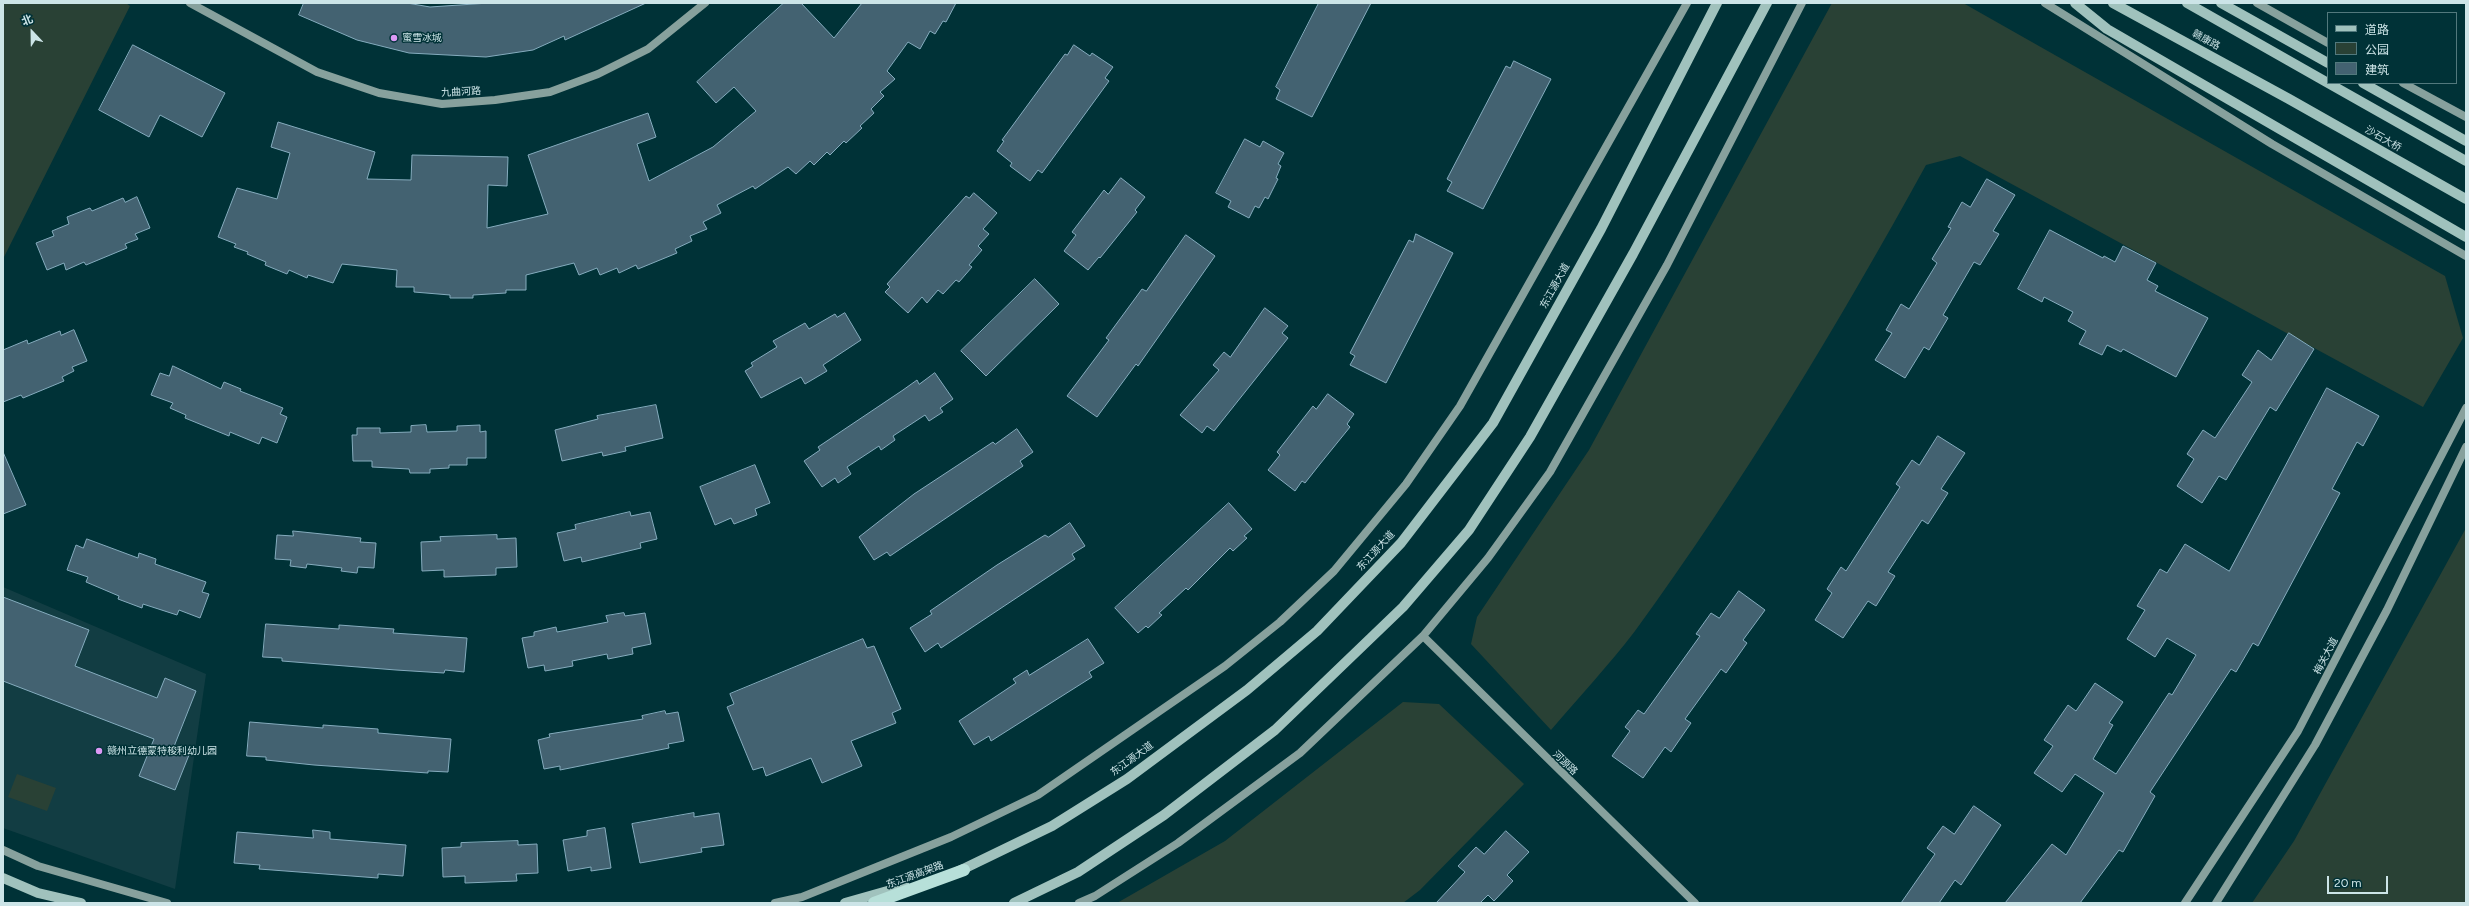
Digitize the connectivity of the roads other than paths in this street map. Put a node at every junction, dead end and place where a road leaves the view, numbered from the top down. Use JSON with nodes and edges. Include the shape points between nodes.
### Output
{"nodes":[{"id":1,"x":190,"y":3,"type":"edge"},
{"id":2,"x":706,"y":3,"type":"edge"},
{"id":3,"x":1687,"y":3,"type":"edge"},
{"id":4,"x":1717,"y":3,"type":"edge"},
{"id":5,"x":1767,"y":3,"type":"edge"},
{"id":6,"x":1802,"y":3,"type":"edge"},
{"id":7,"x":2045,"y":3,"type":"edge"},
{"id":8,"x":2074,"y":3,"type":"edge"},
{"id":9,"x":2113,"y":3,"type":"edge"},
{"id":10,"x":2187,"y":3,"type":"edge"},
{"id":11,"x":2221,"y":3,"type":"edge"},
{"id":12,"x":2257,"y":3,"type":"edge"},
{"id":13,"x":2327,"y":42,"type":"edge"},
{"id":14,"x":2327,"y":62,"type":"edge"},
{"id":15,"x":2327,"y":82,"type":"edge"},
{"id":16,"x":2330,"y":84,"type":"edge"},
{"id":17,"x":2365,"y":84,"type":"edge"},
{"id":18,"x":2405,"y":84,"type":"edge"},
{"id":19,"x":2289,"y":99,"type":"joint"},
{"id":20,"x":2466,"y":117,"type":"edge"},
{"id":21,"x":2466,"y":141,"type":"edge"},
{"id":22,"x":2466,"y":161,"type":"edge"},
{"id":23,"x":2466,"y":200,"type":"edge"},
{"id":24,"x":2448,"y":228,"type":"junction"},
{"id":25,"x":2466,"y":237,"type":"edge"},
{"id":26,"x":2466,"y":246,"type":"edge"},
{"id":27,"x":2466,"y":256,"type":"edge"},
{"id":28,"x":2466,"y":408,"type":"edge"},
{"id":29,"x":2466,"y":447,"type":"edge"},
{"id":30,"x":1423,"y":636,"type":"junction"},
{"id":31,"x":3,"y":850,"type":"edge"},
{"id":32,"x":964,"y":870,"type":"junction"},
{"id":33,"x":3,"y":878,"type":"edge"},
{"id":34,"x":82,"y":903,"type":"edge"},
{"id":35,"x":167,"y":903,"type":"edge"},
{"id":36,"x":775,"y":903,"type":"edge"},
{"id":37,"x":845,"y":903,"type":"edge"},
{"id":38,"x":874,"y":903,"type":"edge"},
{"id":39,"x":1014,"y":903,"type":"edge"},
{"id":40,"x":1079,"y":903,"type":"edge"},
{"id":41,"x":1695,"y":903,"type":"edge"},
{"id":42,"x":2185,"y":903,"type":"edge"},
{"id":43,"x":2216,"y":903,"type":"edge"}],
"edges":[{"from":1,"to":2,"type":"street","name":"九曲河路","via":[[317,72],[378,93],[442,104],[550,92],[598,74],[648,49]]},
{"from":3,"to":36,"type":"street","via":[[1460,406],[1406,484],[1334,571],[1280,622],[1225,666],[1038,795],[951,837],[802,897]]},
{"from":4,"to":32,"type":"main road","name":"东江源大道","via":[[1601,229],[1493,423],[1401,543],[1317,631],[1241,694],[1120,784],[1052,826]]},
{"from":5,"to":39,"type":"main road","via":[[1633,254],[1530,437],[1469,530],[1403,607],[1275,730],[1164,815],[1078,872]]},
{"from":6,"to":30,"type":"street","via":[[1667,265],[1550,472],[1488,558]]},
{"from":7,"to":27,"type":"street","via":[[2272,144]]},
{"from":8,"to":24,"type":"main road","via":[[2107,29]]},
{"from":9,"to":19,"type":"main road","name":"赣康路"},
{"from":10,"to":15,"type":"main road"},
{"from":11,"to":14,"type":"main road"},
{"from":12,"to":13,"type":"street"},
{"from":16,"to":22,"type":"main road"},
{"from":17,"to":21,"type":"main road"},
{"from":18,"to":20,"type":"street"},
{"from":19,"to":23,"type":"main road","name":"沙石大桥"},
{"from":24,"to":25,"type":"main road"},
{"from":24,"to":26,"type":"main road"},
{"from":28,"to":42,"type":"street","name":"梅关大道","via":[[2298,731]]},
{"from":29,"to":43,"type":"street","via":[[2387,610],[2315,744]]},
{"from":30,"to":40,"type":"street","via":[[1300,753],[1178,843],[1095,896]]},
{"from":30,"to":41,"type":"street","name":"河源路"},
{"from":31,"to":35,"type":"street","via":[[38,866]]},
{"from":32,"to":37,"type":"main road","name":"东江源大道"},
{"from":32,"to":38,"type":"highway","name":"东江源高架路"},
{"from":33,"to":34,"type":"main road","via":[[38,893]]}]}
